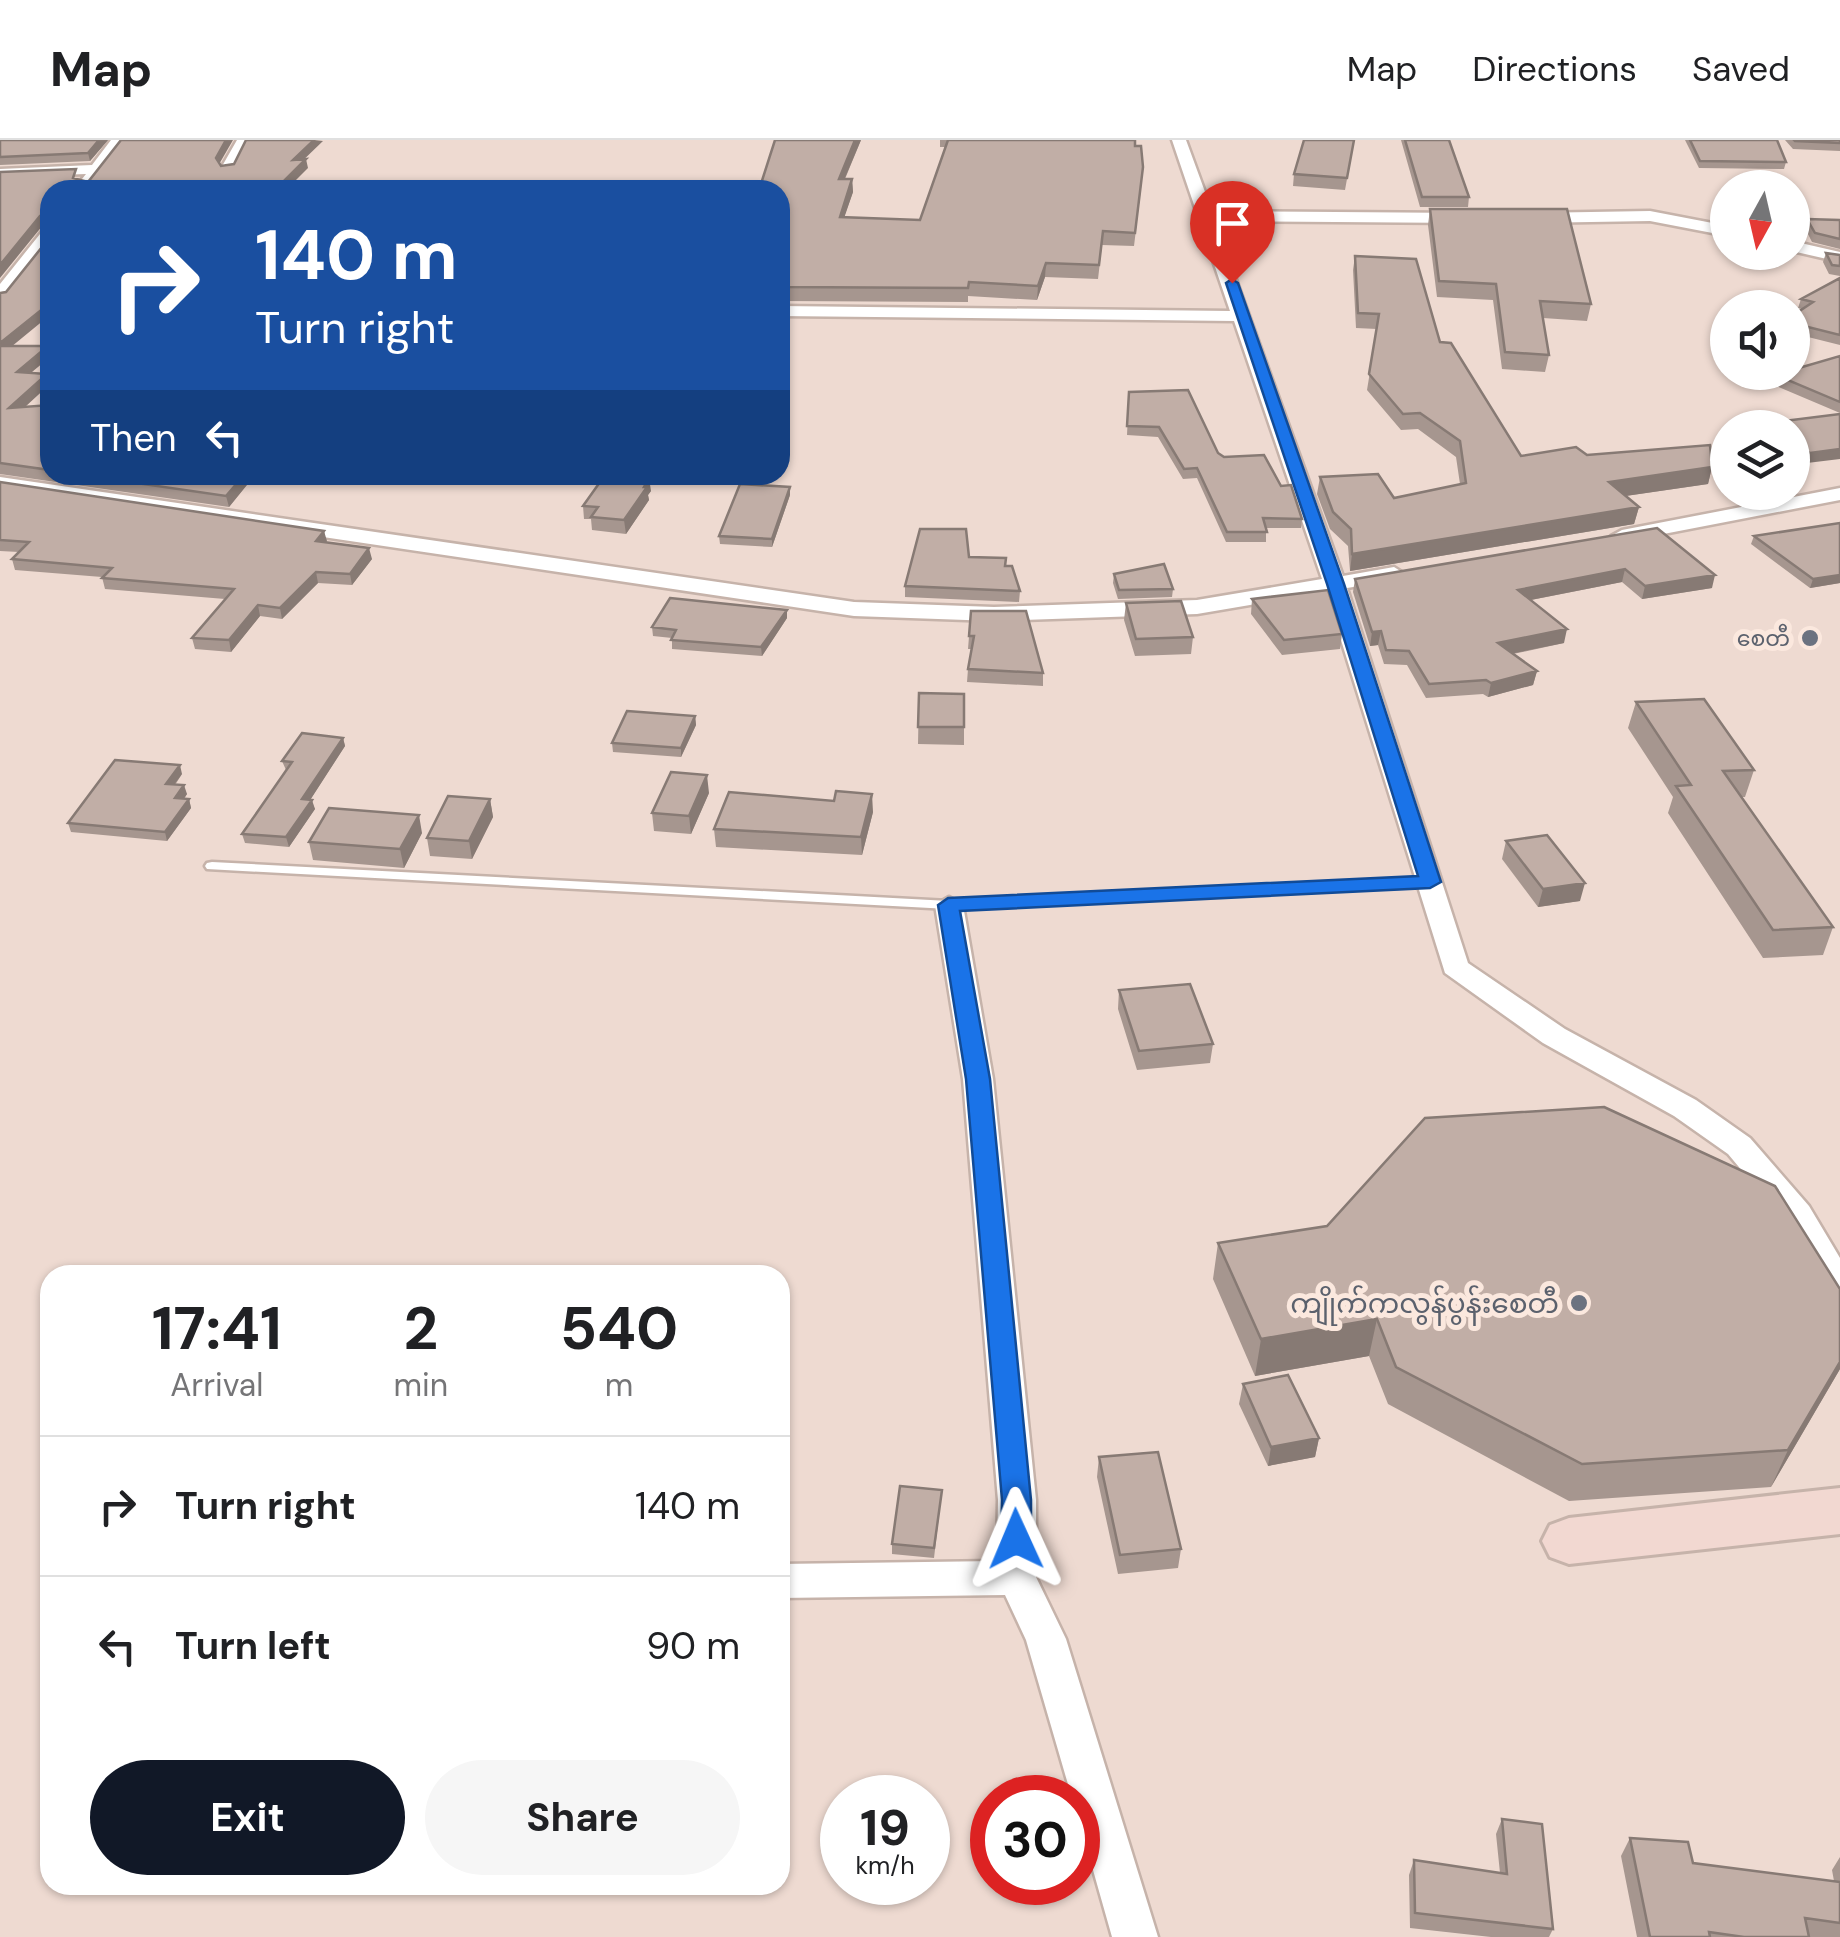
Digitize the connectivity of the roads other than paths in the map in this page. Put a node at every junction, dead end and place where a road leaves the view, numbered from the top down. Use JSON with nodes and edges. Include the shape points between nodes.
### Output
{"nodes":[{"id":1,"x":118,"y":140,"type":"edge"},
{"id":2,"x":244,"y":140,"type":"edge"},
{"id":3,"x":1179,"y":140,"type":"edge"},
{"id":4,"x":97,"y":168,"type":"junction"},
{"id":5,"x":228,"y":168,"type":"edge"},
{"id":6,"x":0,"y":173,"type":"edge"},
{"id":7,"x":89,"y":180,"type":"edge"},
{"id":8,"x":1208,"y":216,"type":"junction"},
{"id":9,"x":1478,"y":218,"type":"edge"},
{"id":10,"x":1516,"y":218,"type":"edge"},
{"id":11,"x":1710,"y":228,"type":"edge"},
{"id":12,"x":40,"y":245,"type":"edge"},
{"id":13,"x":1810,"y":250,"type":"edge"},
{"id":14,"x":1840,"y":256,"type":"edge"},
{"id":15,"x":0,"y":295,"type":"edge"},
{"id":16,"x":790,"y":311,"type":"edge"},
{"id":17,"x":1244,"y":316,"type":"junction"},
{"id":18,"x":0,"y":483,"type":"edge"},
{"id":19,"x":1840,"y":494,"type":"edge"},
{"id":20,"x":1604,"y":539,"type":"edge"},
{"id":21,"x":1412,"y":571,"type":"edge"},
{"id":22,"x":1335,"y":584,"type":"junction"},
{"id":23,"x":212,"y":866,"type":"dead end"},
{"id":24,"x":1430,"y":882,"type":"junction"},
{"id":25,"x":948,"y":905,"type":"junction"},
{"id":26,"x":1840,"y":1288,"type":"edge"},
{"id":27,"x":1840,"y":1510,"type":"edge"},
{"id":28,"x":1569,"y":1541,"type":"dead end"},
{"id":29,"x":1016,"y":1578,"type":"junction"},
{"id":30,"x":790,"y":1581,"type":"edge"},
{"id":31,"x":1136,"y":1937,"type":"edge"}],
"edges":[{"from":1,"to":4,"type":"street"},
{"from":2,"to":5,"type":"street"},
{"from":3,"to":8,"type":"street"},
{"from":4,"to":6,"type":"street"},
{"from":4,"to":7,"type":"street"},
{"from":8,"to":9,"type":"street"},
{"from":8,"to":17,"type":"street"},
{"from":10,"to":11,"type":"street","via":[[1650,216]]},
{"from":12,"to":15,"type":"street"},
{"from":13,"to":14,"type":"street"},
{"from":16,"to":17,"type":"street"},
{"from":17,"to":22,"type":"street"},
{"from":18,"to":22,"type":"street","via":[[854,609],[994,614],[1197,607]]},
{"from":19,"to":20,"type":"street"},
{"from":21,"to":22,"type":"street"},
{"from":22,"to":24,"type":"street"},
{"from":23,"to":25,"type":"lane"},
{"from":24,"to":25,"type":"lane"},
{"from":24,"to":26,"type":"street","via":[[1455,967],[1554,1036],[1685,1108],[1739,1146],[1798,1214]]},
{"from":25,"to":29,"type":"street","via":[[978,1079],[1016,1500]]},
{"from":27,"to":28,"type":"street"},
{"from":29,"to":30,"type":"street"},
{"from":29,"to":31,"type":"street","via":[[1046,1638]]}]}
